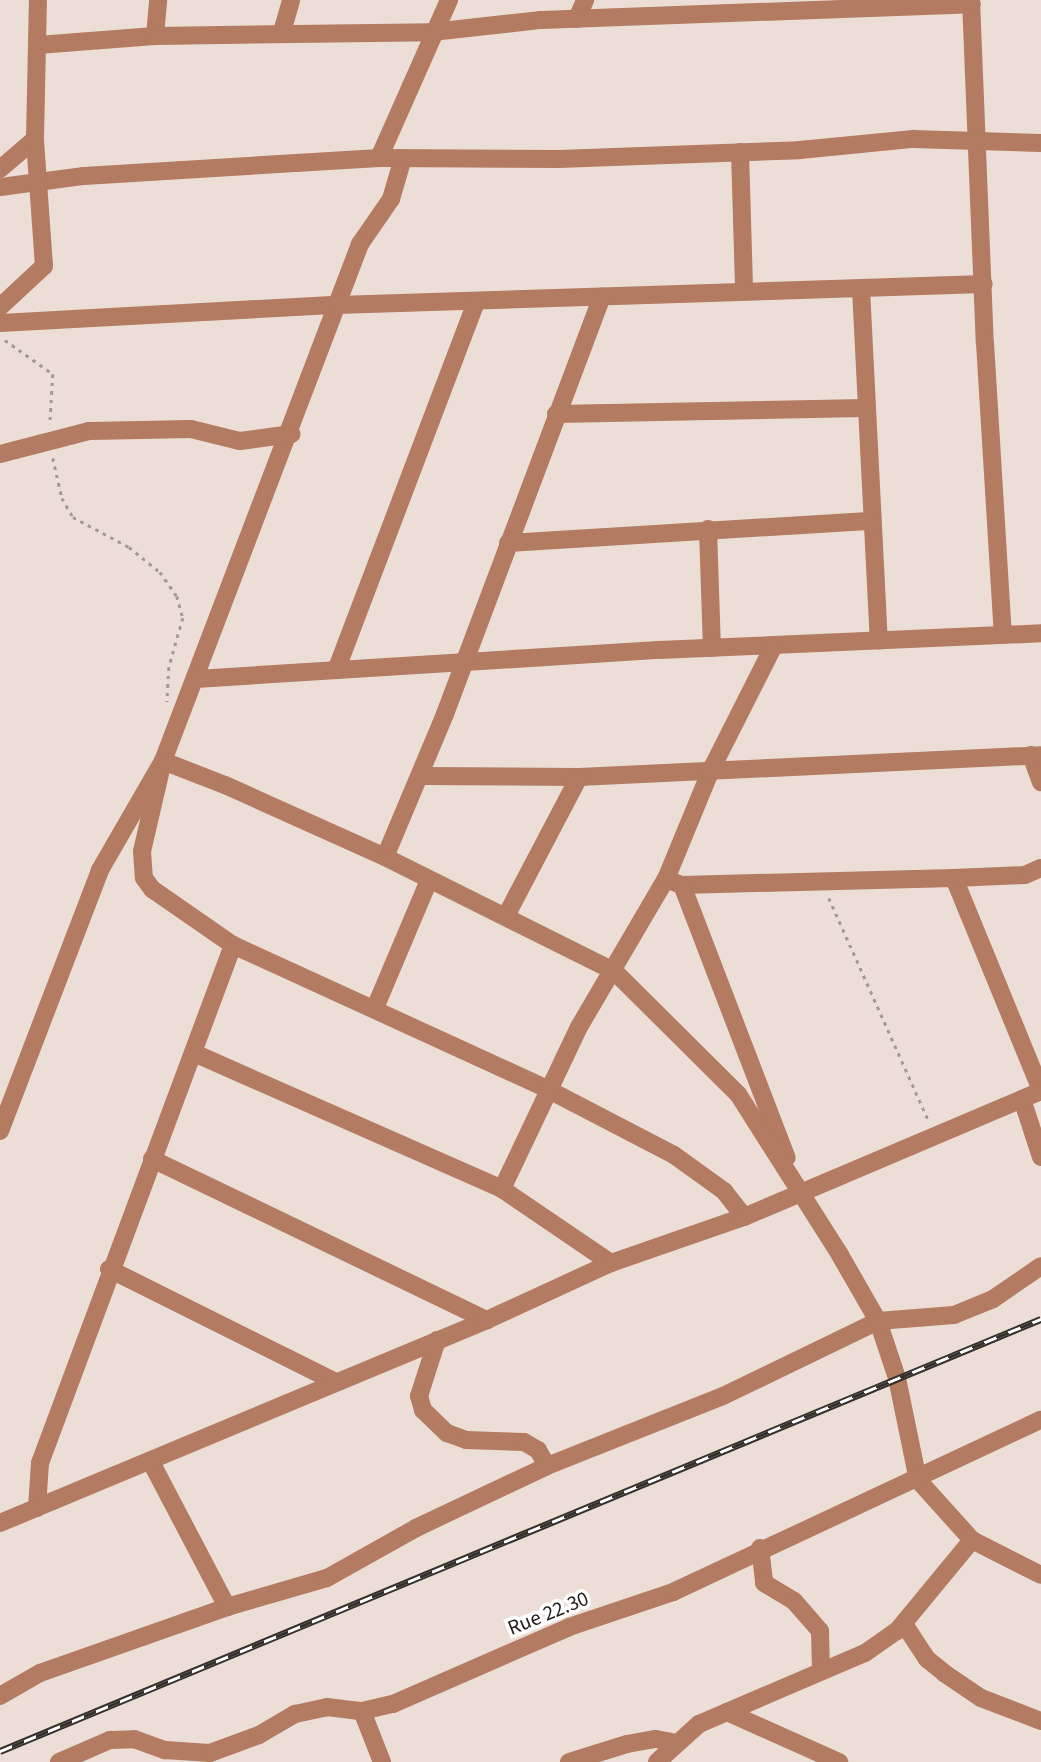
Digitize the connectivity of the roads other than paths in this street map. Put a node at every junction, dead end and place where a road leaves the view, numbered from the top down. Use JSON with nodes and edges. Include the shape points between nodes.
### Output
{"nodes":[{"id":1,"x":38,"y":0,"type":"edge"},
{"id":2,"x":158,"y":0,"type":"edge"},
{"id":3,"x":291,"y":0,"type":"edge"},
{"id":4,"x":449,"y":0,"type":"edge"},
{"id":5,"x":585,"y":0,"type":"edge"},
{"id":6,"x":972,"y":2,"type":"edge"},
{"id":7,"x":715,"y":8,"type":"edge"},
{"id":8,"x":578,"y":19,"type":"junction"},
{"id":9,"x":282,"y":32,"type":"junction"},
{"id":10,"x":432,"y":32,"type":"junction"},
{"id":11,"x":155,"y":36,"type":"junction"},
{"id":12,"x":38,"y":45,"type":"junction"},
{"id":13,"x":34,"y":139,"type":"junction"},
{"id":14,"x":976,"y":144,"type":"junction"},
{"id":15,"x":1041,"y":144,"type":"edge"},
{"id":16,"x":740,"y":152,"type":"junction"},
{"id":17,"x":379,"y":158,"type":"junction"},
{"id":18,"x":403,"y":158,"type":"junction"},
{"id":19,"x":0,"y":169,"type":"edge"},
{"id":20,"x":37,"y":183,"type":"junction"},
{"id":21,"x":0,"y":187,"type":"edge"},
{"id":22,"x":984,"y":284,"type":"junction"},
{"id":23,"x":744,"y":289,"type":"junction"},
{"id":24,"x":861,"y":289,"type":"junction"},
{"id":25,"x":602,"y":297,"type":"junction"},
{"id":26,"x":475,"y":304,"type":"junction"},
{"id":27,"x":337,"y":305,"type":"junction"},
{"id":28,"x":0,"y":307,"type":"edge"},
{"id":29,"x":0,"y":323,"type":"edge"},
{"id":30,"x":865,"y":408,"type":"junction"},
{"id":31,"x":556,"y":414,"type":"junction"},
{"id":32,"x":292,"y":434,"type":"junction"},
{"id":33,"x":0,"y":454,"type":"edge"},
{"id":34,"x":872,"y":521,"type":"junction"},
{"id":35,"x":708,"y":529,"type":"junction"},
{"id":36,"x":508,"y":543,"type":"junction"},
{"id":37,"x":1041,"y":633,"type":"edge"},
{"id":38,"x":1003,"y":634,"type":"junction"},
{"id":39,"x":879,"y":641,"type":"junction"},
{"id":40,"x":773,"y":647,"type":"junction"},
{"id":41,"x":712,"y":648,"type":"junction"},
{"id":42,"x":466,"y":660,"type":"junction"},
{"id":43,"x":337,"y":668,"type":"junction"},
{"id":44,"x":196,"y":679,"type":"junction"},
{"id":45,"x":1036,"y":755,"type":"edge"},
{"id":46,"x":163,"y":761,"type":"junction"},
{"id":47,"x":711,"y":770,"type":"junction"},
{"id":48,"x":421,"y":776,"type":"junction"},
{"id":49,"x":579,"y":777,"type":"junction"},
{"id":50,"x":1041,"y":782,"type":"edge"},
{"id":51,"x":385,"y":857,"type":"junction"},
{"id":52,"x":1041,"y":868,"type":"edge"},
{"id":53,"x":954,"y":878,"type":"junction"},
{"id":54,"x":429,"y":880,"type":"junction"},
{"id":55,"x":674,"y":882,"type":"junction"},
{"id":56,"x":506,"y":916,"type":"junction"},
{"id":57,"x":233,"y":945,"type":"junction"},
{"id":58,"x":614,"y":971,"type":"junction"},
{"id":59,"x":374,"y":1008,"type":"junction"},
{"id":60,"x":194,"y":1053,"type":"junction"},
{"id":61,"x":549,"y":1090,"type":"junction"},
{"id":62,"x":1041,"y":1090,"type":"edge"},
{"id":63,"x":1022,"y":1099,"type":"junction"},
{"id":64,"x":0,"y":1131,"type":"edge"},
{"id":65,"x":1041,"y":1157,"type":"edge"},
{"id":66,"x":152,"y":1159,"type":"junction"},
{"id":67,"x":502,"y":1189,"type":"junction"},
{"id":68,"x":800,"y":1195,"type":"junction"},
{"id":69,"x":744,"y":1217,"type":"junction"},
{"id":70,"x":611,"y":1263,"type":"junction"},
{"id":71,"x":1041,"y":1266,"type":"edge"},
{"id":72,"x":109,"y":1269,"type":"junction"},
{"id":73,"x":487,"y":1320,"type":"junction"},
{"id":74,"x":878,"y":1321,"type":"junction"},
{"id":75,"x":438,"y":1340,"type":"junction"},
{"id":76,"x":336,"y":1382,"type":"junction"},
{"id":77,"x":1041,"y":1420,"type":"edge"},
{"id":78,"x":150,"y":1462,"type":"junction"},
{"id":79,"x":547,"y":1466,"type":"junction"},
{"id":80,"x":918,"y":1480,"type":"junction"},
{"id":81,"x":37,"y":1508,"type":"junction"},
{"id":82,"x":0,"y":1523,"type":"edge"},
{"id":83,"x":972,"y":1540,"type":"junction"},
{"id":84,"x":761,"y":1548,"type":"junction"},
{"id":85,"x":1041,"y":1575,"type":"edge"},
{"id":86,"x":227,"y":1607,"type":"junction"},
{"id":87,"x":904,"y":1624,"type":"junction"},
{"id":88,"x":821,"y":1671,"type":"junction"},
{"id":89,"x":0,"y":1696,"type":"edge"},
{"id":90,"x":362,"y":1711,"type":"junction"},
{"id":91,"x":727,"y":1712,"type":"junction"},
{"id":92,"x":1041,"y":1721,"type":"edge"},
{"id":93,"x":676,"y":1743,"type":"junction"},
{"id":94,"x":59,"y":1762,"type":"edge"},
{"id":95,"x":382,"y":1762,"type":"edge"},
{"id":96,"x":569,"y":1762,"type":"edge"},
{"id":97,"x":657,"y":1762,"type":"edge"},
{"id":98,"x":839,"y":1762,"type":"edge"}],
"edges":[{"from":1,"to":12,"type":"street"},
{"from":2,"to":11,"type":"street"},
{"from":3,"to":9,"type":"street"},
{"from":4,"to":10,"type":"street"},
{"from":5,"to":8,"type":"street"},
{"from":6,"to":7,"type":"street"},
{"from":6,"to":14,"type":"street"},
{"from":7,"to":8,"type":"street"},
{"from":8,"to":10,"type":"street"},
{"from":9,"to":10,"type":"street"},
{"from":9,"to":11,"type":"street"},
{"from":10,"to":17,"type":"street"},
{"from":11,"to":12,"type":"street"},
{"from":12,"to":13,"type":"street"},
{"from":13,"to":19,"type":"street"},
{"from":13,"to":20,"type":"street"},
{"from":14,"to":15,"type":"street"},
{"from":14,"to":16,"type":"street","via":[[913,139]]},
{"from":14,"to":22,"type":"street"},
{"from":16,"to":18,"type":"street","via":[[559,159]]},
{"from":16,"to":23,"type":"street"},
{"from":17,"to":18,"type":"street"},
{"from":17,"to":20,"type":"street","via":[[84,176]]},
{"from":18,"to":27,"type":"street","via":[[391,199],[360,244]]},
{"from":20,"to":21,"type":"street"},
{"from":20,"to":28,"type":"street","via":[[44,266]]},
{"from":22,"to":24,"type":"street"},
{"from":22,"to":38,"type":"street"},
{"from":23,"to":24,"type":"street"},
{"from":23,"to":25,"type":"street"},
{"from":24,"to":30,"type":"street"},
{"from":25,"to":26,"type":"street"},
{"from":25,"to":31,"type":"street"},
{"from":26,"to":27,"type":"street"},
{"from":26,"to":43,"type":"street"},
{"from":27,"to":29,"type":"street"},
{"from":27,"to":32,"type":"street"},
{"from":30,"to":31,"type":"street"},
{"from":30,"to":34,"type":"street"},
{"from":31,"to":36,"type":"street"},
{"from":32,"to":33,"type":"street","via":[[240,441],[191,429],[89,431]]},
{"from":32,"to":44,"type":"street"},
{"from":34,"to":35,"type":"street"},
{"from":34,"to":39,"type":"street"},
{"from":35,"to":36,"type":"street"},
{"from":35,"to":41,"type":"street"},
{"from":36,"to":42,"type":"street"},
{"from":37,"to":38,"type":"street"},
{"from":38,"to":39,"type":"street"},
{"from":39,"to":40,"type":"street"},
{"from":40,"to":41,"type":"street"},
{"from":40,"to":47,"type":"street"},
{"from":41,"to":42,"type":"street"},
{"from":42,"to":43,"type":"street"},
{"from":42,"to":48,"type":"street"},
{"from":43,"to":44,"type":"street"},
{"from":44,"to":46,"type":"street"},
{"from":45,"to":47,"type":"street"},
{"from":45,"to":50,"type":"street"},
{"from":46,"to":51,"type":"street"},
{"from":46,"to":57,"type":"street","via":[[142,851],[144,878],[152,889]]},
{"from":46,"to":64,"type":"street","via":[[100,870]]},
{"from":47,"to":49,"type":"street"},
{"from":47,"to":55,"type":"street"},
{"from":48,"to":49,"type":"street"},
{"from":48,"to":51,"type":"street"},
{"from":49,"to":56,"type":"street"},
{"from":51,"to":54,"type":"street"},
{"from":52,"to":53,"type":"street","via":[[1026,875]]},
{"from":53,"to":55,"type":"street"},
{"from":53,"to":62,"type":"street"},
{"from":54,"to":56,"type":"street"},
{"from":54,"to":59,"type":"street"},
{"from":55,"to":58,"type":"street"},
{"from":55,"to":68,"type":"street"},
{"from":56,"to":58,"type":"street"},
{"from":57,"to":59,"type":"street"},
{"from":57,"to":60,"type":"street"},
{"from":58,"to":61,"type":"street","via":[[579,1027]]},
{"from":58,"to":68,"type":"street","via":[[738,1094]]},
{"from":59,"to":61,"type":"street"},
{"from":60,"to":66,"type":"street"},
{"from":60,"to":67,"type":"street"},
{"from":61,"to":67,"type":"street"},
{"from":61,"to":69,"type":"street","via":[[674,1155],[724,1191]]},
{"from":62,"to":63,"type":"street"},
{"from":63,"to":65,"type":"street"},
{"from":63,"to":68,"type":"street"},
{"from":66,"to":72,"type":"street"},
{"from":66,"to":73,"type":"street"},
{"from":67,"to":70,"type":"street"},
{"from":68,"to":69,"type":"street"},
{"from":68,"to":74,"type":"street"},
{"from":69,"to":70,"type":"street"},
{"from":70,"to":73,"type":"street"},
{"from":71,"to":74,"type":"street","via":[[993,1299],[954,1315]]},
{"from":72,"to":76,"type":"street"},
{"from":72,"to":81,"type":"street","via":[[40,1463]]},
{"from":73,"to":75,"type":"street"},
{"from":74,"to":79,"type":"street","via":[[723,1396]]},
{"from":74,"to":80,"type":"street","via":[[897,1378]]},
{"from":75,"to":76,"type":"street"},
{"from":75,"to":79,"type":"street","via":[[419,1396],[432,1420],[447,1433],[466,1440],[524,1442],[538,1450]]},
{"from":76,"to":78,"type":"street"},
{"from":77,"to":80,"type":"street","name":"Rue 22.30"},
{"from":78,"to":81,"type":"street"},
{"from":78,"to":86,"type":"street"},
{"from":79,"to":86,"type":"street","via":[[415,1528],[327,1578]]},
{"from":80,"to":83,"type":"street"},
{"from":80,"to":84,"type":"street","name":"Rue 22.30"},
{"from":81,"to":82,"type":"street"},
{"from":83,"to":85,"type":"street"},
{"from":83,"to":87,"type":"street"},
{"from":84,"to":88,"type":"street","via":[[764,1583],[794,1601],[820,1631]]},
{"from":84,"to":90,"type":"street","name":"Rue 22.30","via":[[673,1592],[569,1627],[393,1704]]},
{"from":86,"to":89,"type":"street","via":[[40,1673]]},
{"from":87,"to":88,"type":"street","via":[[865,1653]]},
{"from":87,"to":92,"type":"street","via":[[927,1659],[944,1673],[981,1698]]},
{"from":88,"to":91,"type":"street"},
{"from":90,"to":94,"type":"street","name":"Rue 22.30","via":[[327,1707],[295,1714],[259,1735],[210,1753],[165,1750],[134,1739],[110,1740]]},
{"from":90,"to":95,"type":"street"},
{"from":91,"to":93,"type":"street","via":[[699,1724]]},
{"from":91,"to":98,"type":"street"},
{"from":93,"to":96,"type":"street","via":[[656,1739],[627,1744]]},
{"from":93,"to":97,"type":"street"}]}
